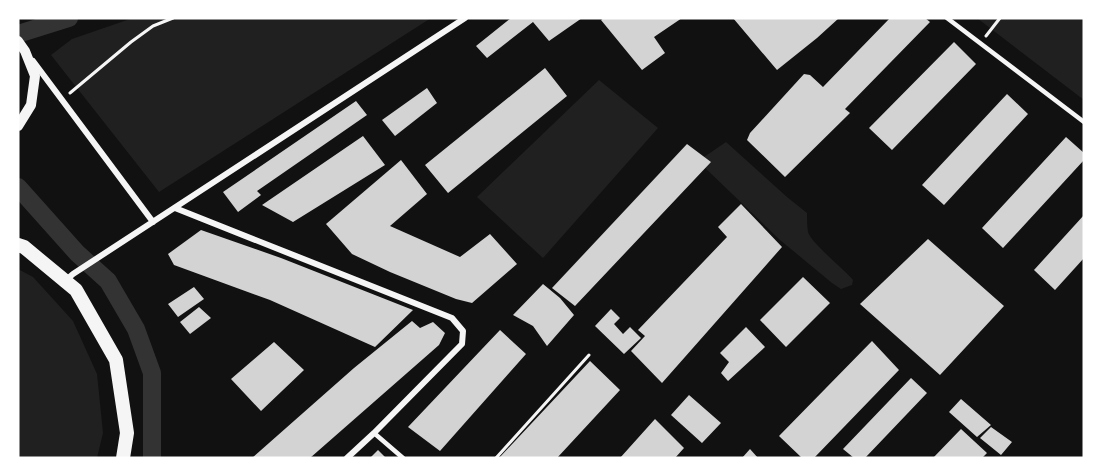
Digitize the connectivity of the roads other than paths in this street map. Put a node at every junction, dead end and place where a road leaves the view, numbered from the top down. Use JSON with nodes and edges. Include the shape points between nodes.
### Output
{"nodes":[{"id":1,"x":465,"y":18,"type":"edge"},
{"id":2,"x":947,"y":18,"type":"edge"},
{"id":3,"x":18,"y":41,"type":"edge"},
{"id":4,"x":25,"y":51,"type":"junction"},
{"id":5,"x":1084,"y":122,"type":"edge"},
{"id":6,"x":18,"y":126,"type":"edge"},
{"id":7,"x":175,"y":208,"type":"junction"},
{"id":8,"x":153,"y":222,"type":"junction"},
{"id":9,"x":18,"y":245,"type":"edge"},
{"id":10,"x":69,"y":277,"type":"junction"},
{"id":11,"x":374,"y":433,"type":"junction"},
{"id":12,"x":123,"y":458,"type":"edge"},
{"id":13,"x":347,"y":458,"type":"edge"},
{"id":14,"x":403,"y":458,"type":"edge"}],
"edges":[{"from":1,"to":7,"type":"street"},
{"from":2,"to":5,"type":"lane"},
{"from":3,"to":4,"type":"street"},
{"from":4,"to":6,"type":"street","via":[[35,76],[31,105]]},
{"from":4,"to":8,"type":"street"},
{"from":7,"to":8,"type":"street"},
{"from":7,"to":11,"type":"street","via":[[452,318],[463,332],[462,344]]},
{"from":8,"to":10,"type":"street"},
{"from":9,"to":10,"type":"main road"},
{"from":10,"to":12,"type":"main road","via":[[116,360],[126,433]]},
{"from":11,"to":13,"type":"street"},
{"from":11,"to":14,"type":"lane"}]}
